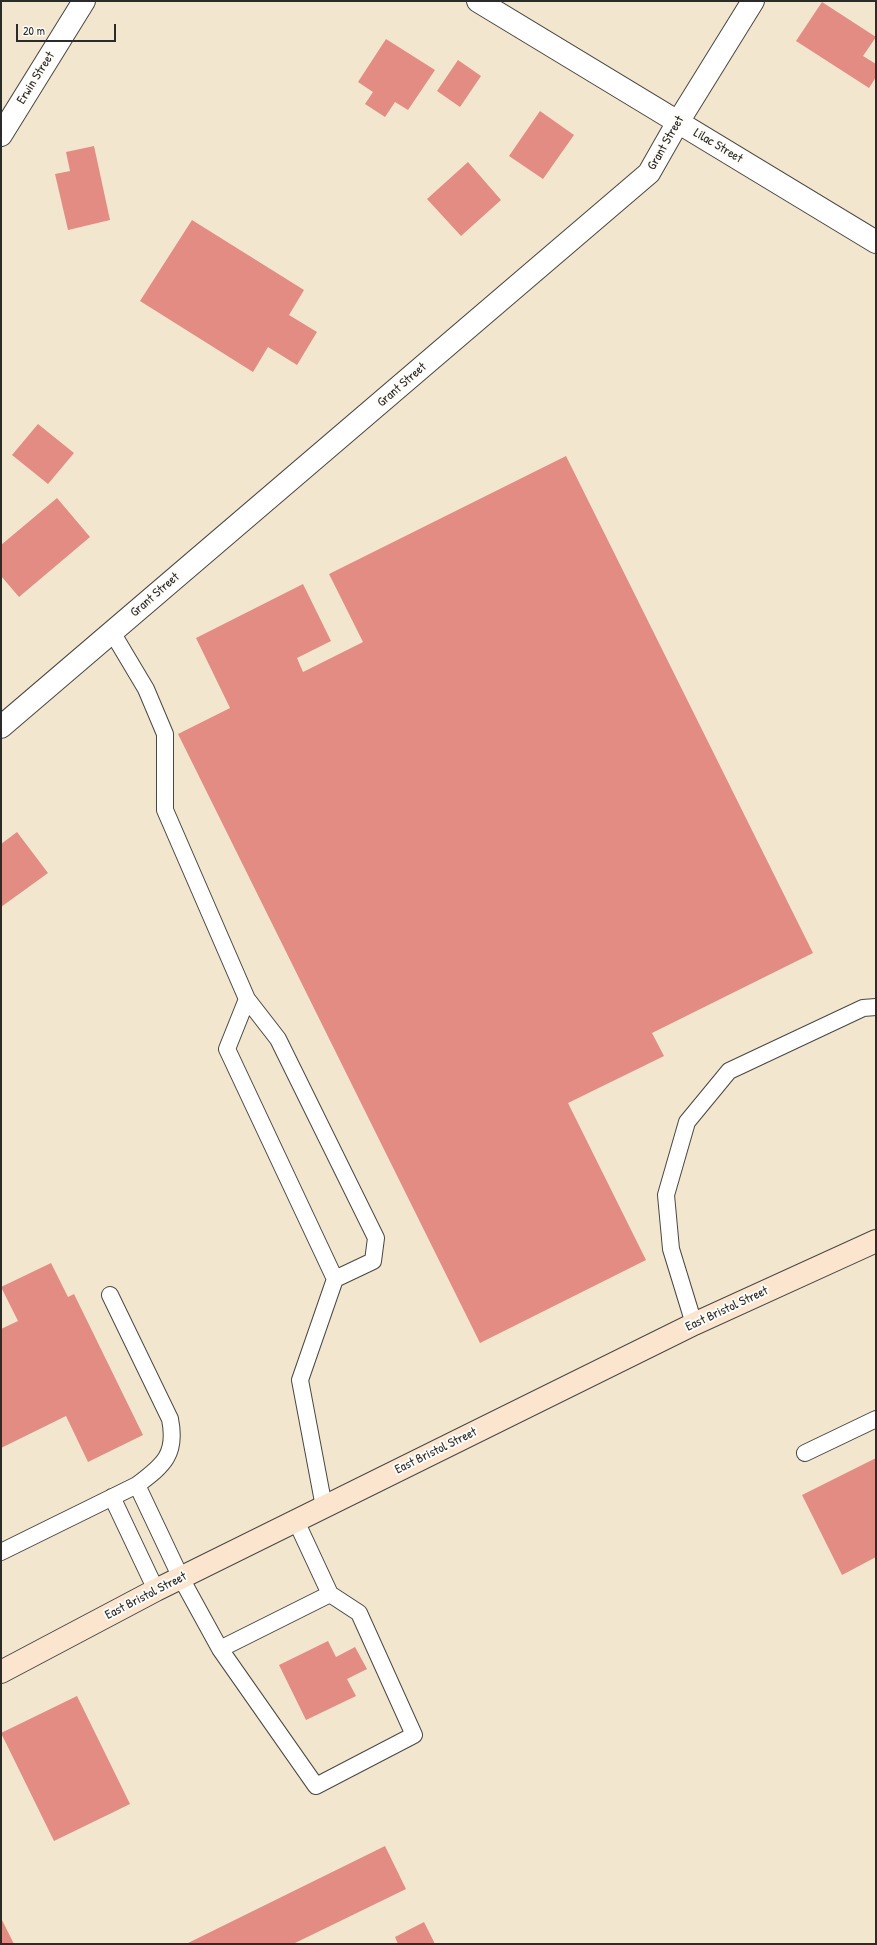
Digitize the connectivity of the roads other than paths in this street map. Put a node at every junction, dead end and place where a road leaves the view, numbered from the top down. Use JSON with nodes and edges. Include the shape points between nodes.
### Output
{"nodes":[{"id":1,"x":84,"y":1,"type":"edge"},
{"id":2,"x":478,"y":1,"type":"edge"},
{"id":3,"x":753,"y":1,"type":"edge"},
{"id":4,"x":678,"y":122,"type":"junction"},
{"id":5,"x":1,"y":134,"type":"edge"},
{"id":6,"x":876,"y":242,"type":"edge"},
{"id":7,"x":112,"y":632,"type":"junction"},
{"id":8,"x":1,"y":727,"type":"edge"},
{"id":9,"x":247,"y":998,"type":"junction"},
{"id":10,"x":876,"y":1007,"type":"edge"},
{"id":11,"x":876,"y":1241,"type":"edge"},
{"id":12,"x":335,"y":1279,"type":"junction"},
{"id":13,"x":110,"y":1295,"type":"dead end"},
{"id":14,"x":694,"y":1324,"type":"junction"},
{"id":15,"x":876,"y":1419,"type":"edge"},
{"id":16,"x":805,"y":1453,"type":"dead end"},
{"id":17,"x":137,"y":1486,"type":"junction"},
{"id":18,"x":112,"y":1497,"type":"junction"},
{"id":19,"x":324,"y":1507,"type":"junction"},
{"id":20,"x":296,"y":1521,"type":"junction"},
{"id":21,"x":1,"y":1552,"type":"edge"},
{"id":22,"x":181,"y":1578,"type":"junction"},
{"id":23,"x":156,"y":1590,"type":"junction"},
{"id":24,"x":330,"y":1594,"type":"junction"},
{"id":25,"x":220,"y":1649,"type":"junction"},
{"id":26,"x":1,"y":1672,"type":"edge"}],
"edges":[{"from":1,"to":5,"type":"street","name":"Erwin Street"},
{"from":2,"to":4,"type":"street","name":"Lilac Street"},
{"from":3,"to":4,"type":"street","name":"Grant Street"},
{"from":4,"to":6,"type":"street","name":"Lilac Street"},
{"from":4,"to":7,"type":"street","name":"Grant Street","via":[[649,173]]},
{"from":7,"to":8,"type":"street","name":"Grant Street"},
{"from":7,"to":9,"type":"lane","via":[[146,689],[165,734],[165,810]]},
{"from":9,"to":12,"type":"lane","via":[[227,1049]]},
{"from":9,"to":12,"type":"lane","via":[[278,1039],[376,1238],[372,1261]]},
{"from":10,"to":14,"type":"lane","via":[[863,1008],[729,1072],[688,1122],[666,1195],[671,1249]]},
{"from":11,"to":14,"type":"main road","name":"East Bristol Street"},
{"from":12,"to":19,"type":"lane","via":[[300,1380]]},
{"from":13,"to":17,"type":"lane","via":[[170,1419],[173,1435],[170,1454]]},
{"from":14,"to":19,"type":"main road","name":"East Bristol Street"},
{"from":15,"to":16,"type":"lane"},
{"from":17,"to":18,"type":"lane"},
{"from":17,"to":22,"type":"lane"},
{"from":18,"to":21,"type":"lane"},
{"from":18,"to":23,"type":"lane"},
{"from":19,"to":20,"type":"main road","name":"East Bristol Street"},
{"from":20,"to":22,"type":"main road","name":"East Bristol Street"},
{"from":20,"to":24,"type":"lane"},
{"from":22,"to":23,"type":"main road","name":"East Bristol Street"},
{"from":22,"to":25,"type":"lane"},
{"from":23,"to":26,"type":"main road","name":"East Bristol Street"},
{"from":24,"to":25,"type":"lane"},
{"from":24,"to":25,"type":"lane","via":[[359,1613],[414,1735],[316,1786]]}]}
